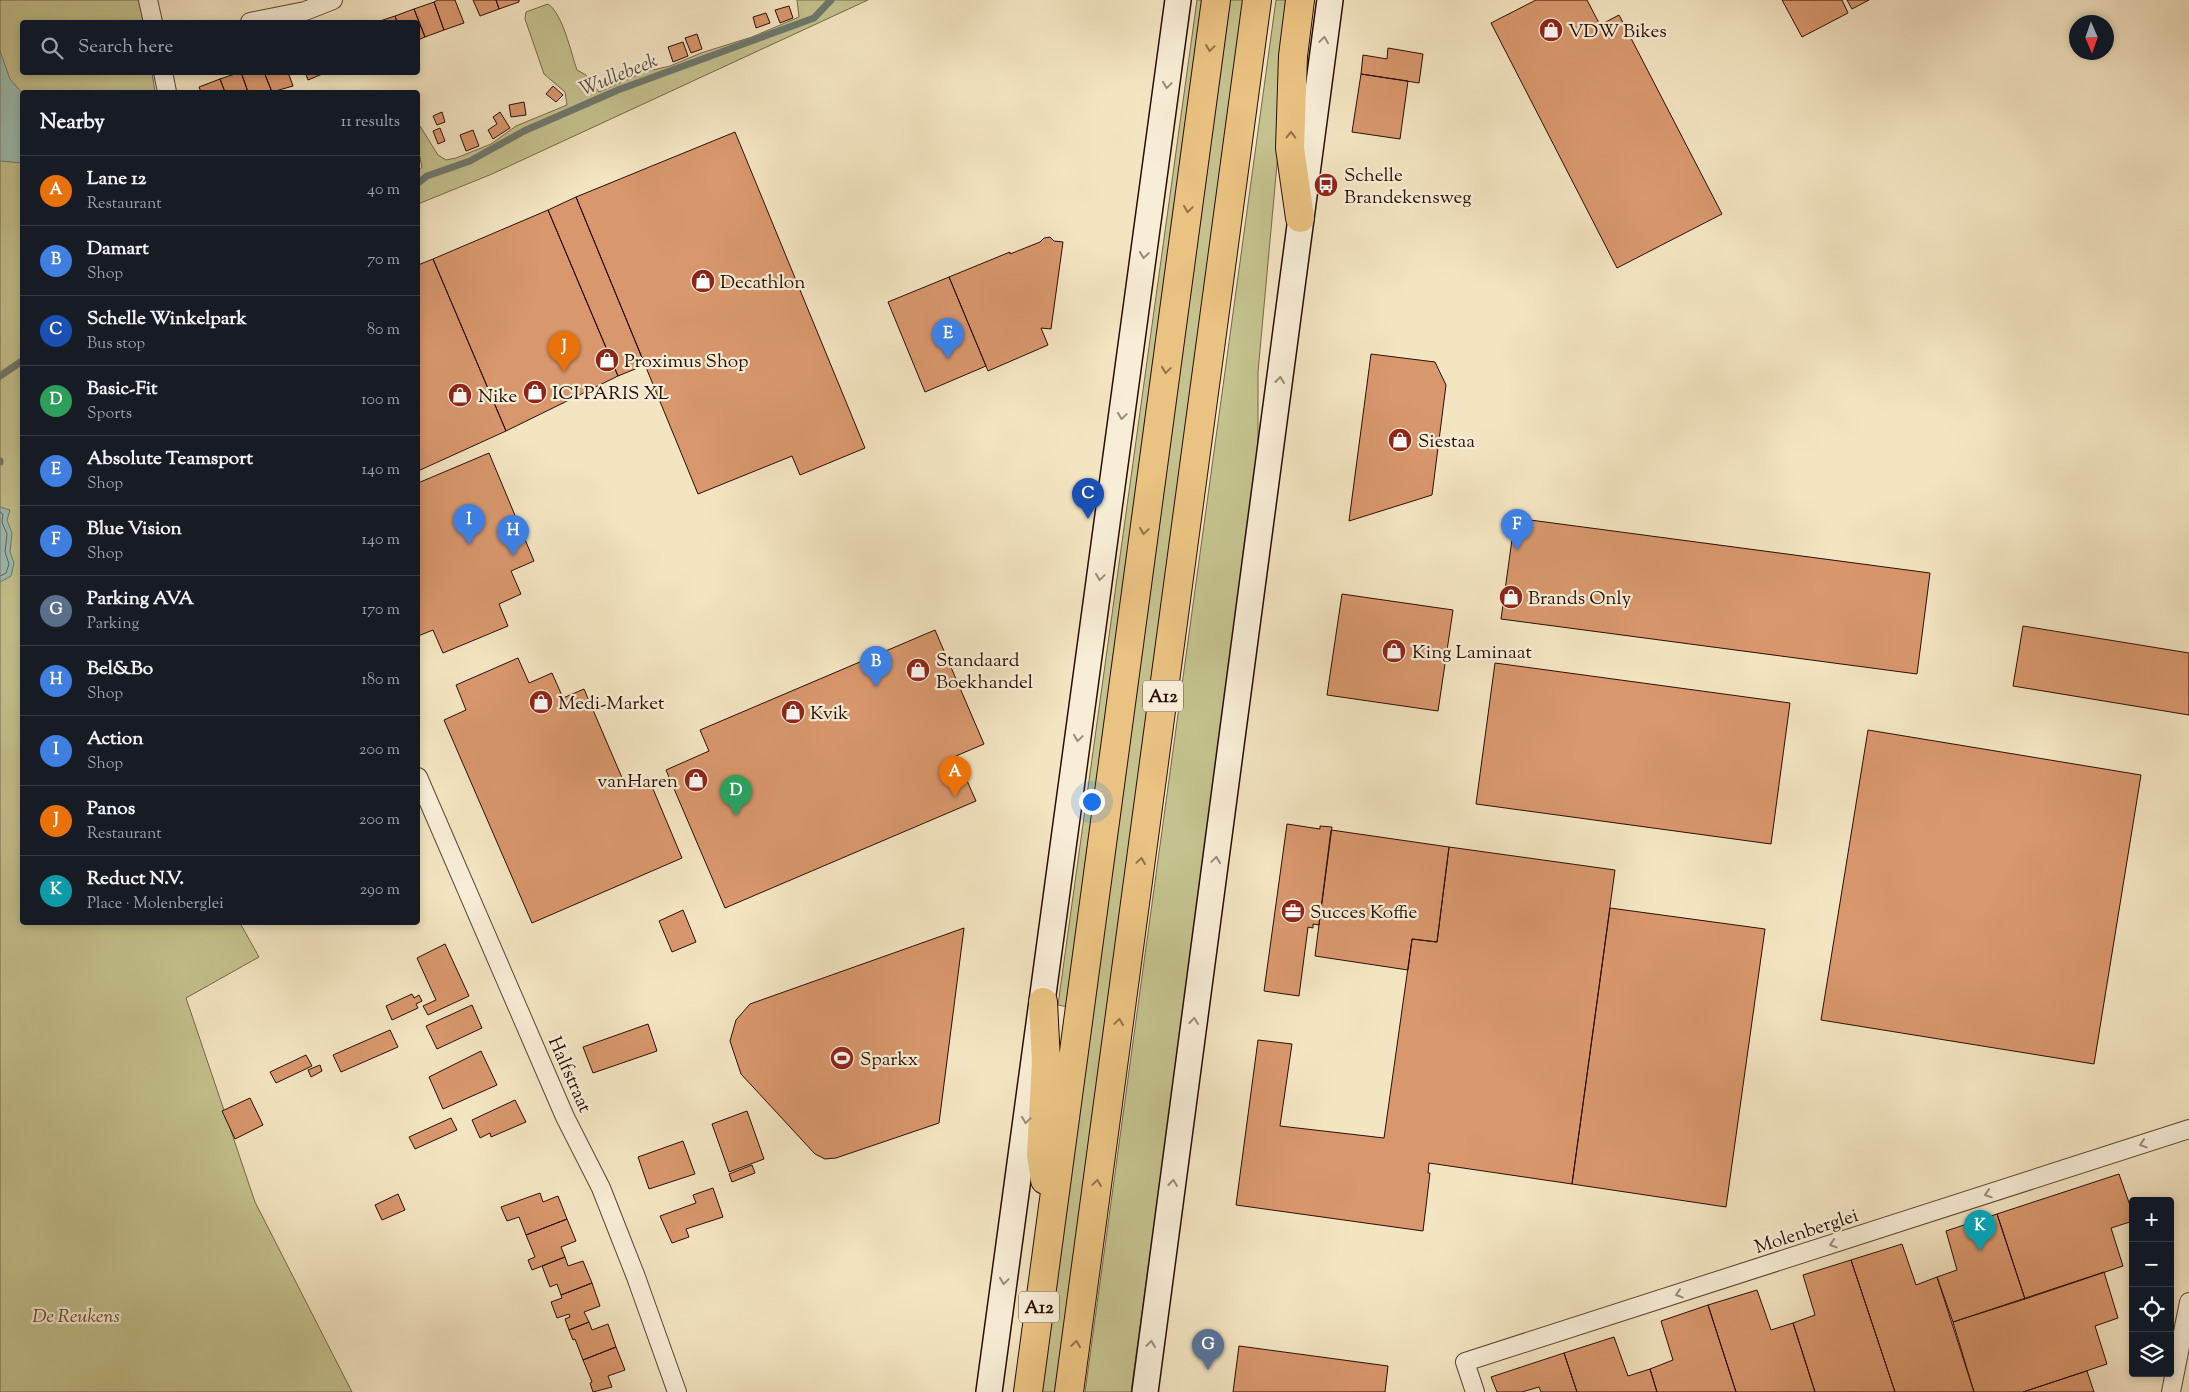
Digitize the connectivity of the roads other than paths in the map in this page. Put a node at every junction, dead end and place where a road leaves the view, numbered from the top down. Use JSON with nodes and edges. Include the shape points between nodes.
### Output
{"nodes":[{"id":1,"x":148,"y":0,"type":"edge"},
{"id":2,"x":333,"y":0,"type":"edge"},
{"id":3,"x":1178,"y":0,"type":"edge"},
{"id":4,"x":1216,"y":0,"type":"edge"},
{"id":5,"x":1257,"y":0,"type":"edge"},
{"id":6,"x":1300,"y":0,"type":"edge"},
{"id":7,"x":1330,"y":0,"type":"edge"},
{"id":8,"x":153,"y":20,"type":"edge"},
{"id":9,"x":260,"y":20,"type":"edge"},
{"id":10,"x":164,"y":75,"type":"edge"},
{"id":11,"x":167,"y":90,"type":"edge"},
{"id":12,"x":1300,"y":218,"type":"junction"},
{"id":13,"x":420,"y":782,"type":"edge"},
{"id":14,"x":1043,"y":1002,"type":"junction"},
{"id":15,"x":2189,"y":1129,"type":"edge"},
{"id":16,"x":1051,"y":1221,"type":"junction"},
{"id":17,"x":2189,"y":1302,"type":"edge"},
{"id":18,"x":678,"y":1392,"type":"edge"},
{"id":19,"x":989,"y":1392,"type":"edge"},
{"id":20,"x":1028,"y":1392,"type":"edge"},
{"id":21,"x":1069,"y":1392,"type":"edge"},
{"id":22,"x":1145,"y":1392,"type":"edge"},
{"id":23,"x":1475,"y":1392,"type":"edge"},
{"id":24,"x":2171,"y":1392,"type":"edge"}],
"edges":[{"from":1,"to":8,"type":"street"},
{"from":2,"to":9,"type":"street","via":[[305,11]]},
{"from":3,"to":14,"type":"main road","one_way":true},
{"from":4,"to":16,"type":"highway","number":"A12","one_way":true},
{"from":21,"to":5,"type":"highway","number":"A12","one_way":true},
{"from":12,"to":6,"type":"highway","one_way":true,"via":[[1290,148],[1292,56]]},
{"from":12,"to":7,"type":"main road","one_way":true},
{"from":10,"to":11,"type":"street"},
{"from":22,"to":12,"type":"main road","one_way":true},
{"from":13,"to":18,"type":"street","name":"Halfstraat","via":[[565,1117],[601,1188]]},
{"from":14,"to":16,"type":"highway","via":[[1046,1061],[1041,1155]]},
{"from":14,"to":19,"type":"main road","one_way":true},
{"from":15,"to":23,"type":"street","name":"Molenberglei","one_way":true,"via":[[1466,1362]]},
{"from":16,"to":20,"type":"highway","number":"A12"},
{"from":17,"to":24,"type":"street"}]}
